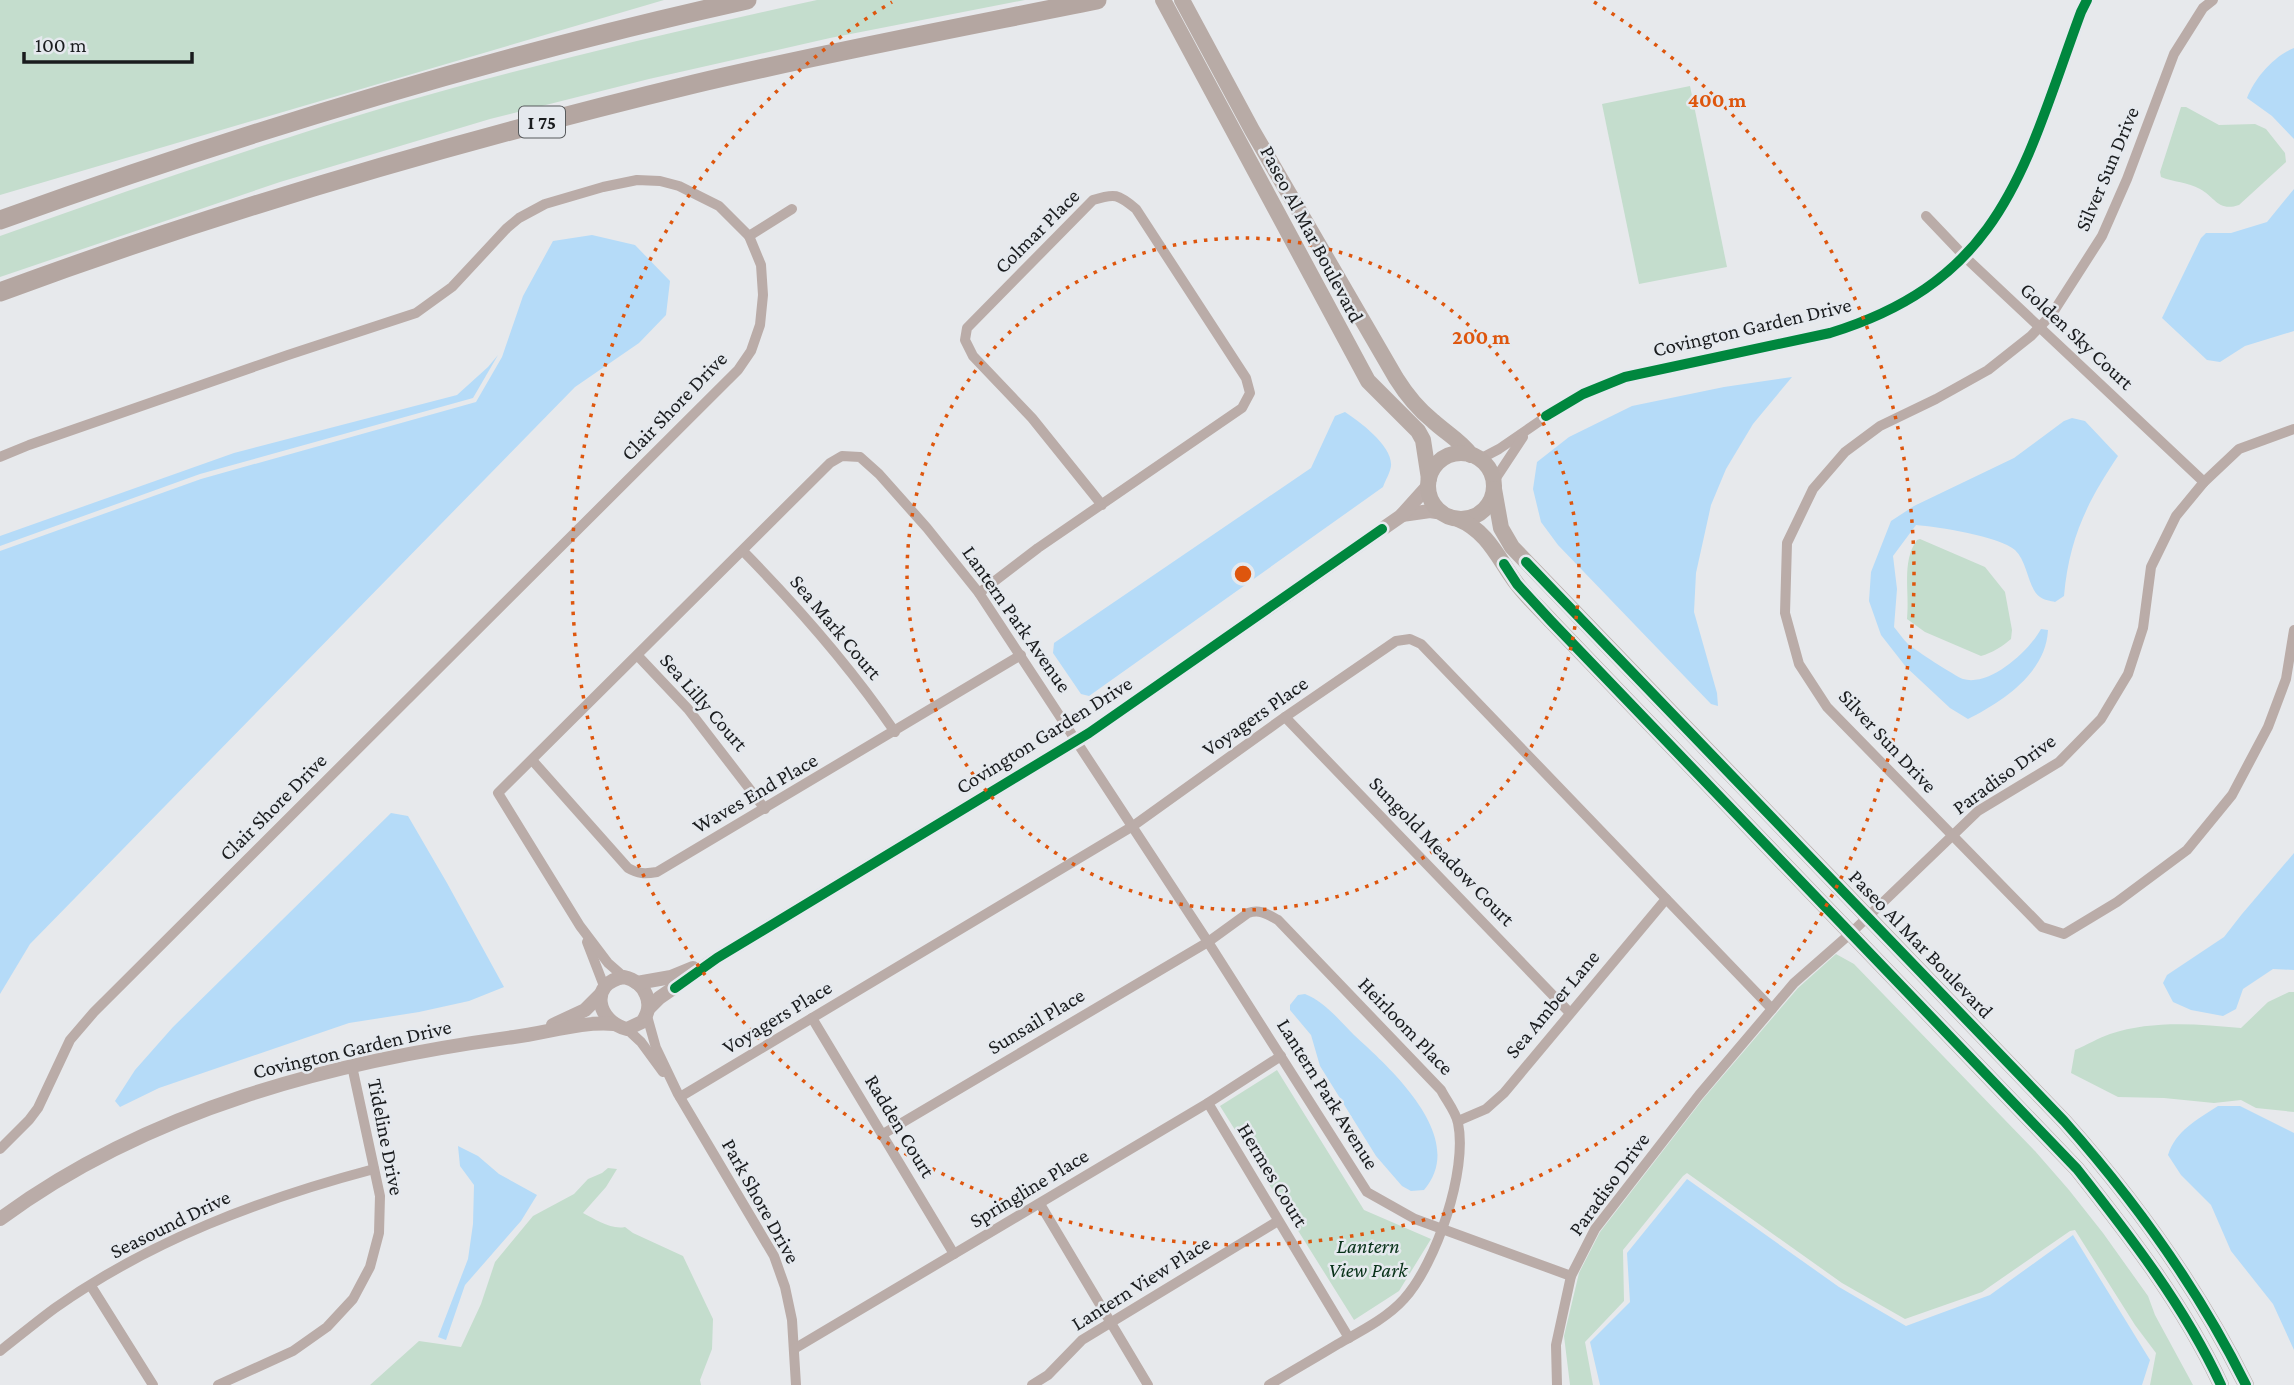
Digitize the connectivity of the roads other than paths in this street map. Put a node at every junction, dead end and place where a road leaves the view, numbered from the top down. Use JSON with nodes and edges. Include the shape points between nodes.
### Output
{"nodes":[{"id":1,"x":747,"y":0,"type":"edge"},
{"id":2,"x":1097,"y":0,"type":"edge"},
{"id":3,"x":1163,"y":0,"type":"edge"},
{"id":4,"x":1182,"y":0,"type":"edge"},
{"id":5,"x":2087,"y":0,"type":"edge"},
{"id":6,"x":2213,"y":0,"type":"edge"},
{"id":7,"x":792,"y":209,"type":"dead end"},
{"id":8,"x":1926,"y":216,"type":"dead end"},
{"id":9,"x":0,"y":220,"type":"edge"},
{"id":10,"x":749,"y":236,"type":"junction"},
{"id":11,"x":1965,"y":257,"type":"junction"},
{"id":12,"x":0,"y":292,"type":"edge"},
{"id":13,"x":2040,"y":327,"type":"junction"},
{"id":14,"x":1529,"y":429,"type":"junction"},
{"id":15,"x":2294,"y":429,"type":"edge"},
{"id":16,"x":0,"y":457,"type":"edge"},
{"id":17,"x":1476,"y":457,"type":"junction"},
{"id":18,"x":2204,"y":482,"type":"junction"},
{"id":19,"x":1429,"y":483,"type":"junction"},
{"id":20,"x":1494,"y":485,"type":"junction"},
{"id":21,"x":1102,"y":505,"type":"junction"},
{"id":22,"x":1401,"y":516,"type":"junction"},
{"id":23,"x":1450,"y":516,"type":"junction"},
{"id":24,"x":743,"y":551,"type":"junction"},
{"id":25,"x":979,"y":593,"type":"junction"},
{"id":26,"x":2294,"y":631,"type":"edge"},
{"id":27,"x":1021,"y":655,"type":"junction"},
{"id":28,"x":638,"y":656,"type":"junction"},
{"id":29,"x":1285,"y":717,"type":"junction"},
{"id":30,"x":895,"y":732,"type":"junction"},
{"id":31,"x":1077,"y":740,"type":"junction"},
{"id":32,"x":532,"y":760,"type":"junction"},
{"id":33,"x":765,"y":809,"type":"junction"},
{"id":34,"x":1133,"y":826,"type":"junction"},
{"id":35,"x":1953,"y":836,"type":"junction"},
{"id":36,"x":1665,"y":899,"type":"junction"},
{"id":37,"x":1868,"y":917,"type":"junction"},
{"id":38,"x":580,"y":926,"type":"junction"},
{"id":39,"x":1851,"y":933,"type":"junction"},
{"id":40,"x":1208,"y":942,"type":"junction"},
{"id":41,"x":717,"y":958,"type":"junction"},
{"id":42,"x":630,"y":980,"type":"junction"},
{"id":43,"x":602,"y":990,"type":"junction"},
{"id":44,"x":1772,"y":1009,"type":"junction"},
{"id":45,"x":648,"y":1012,"type":"junction"},
{"id":46,"x":1570,"y":1013,"type":"junction"},
{"id":47,"x":812,"y":1018,"type":"junction"},
{"id":48,"x":620,"y":1026,"type":"junction"},
{"id":49,"x":533,"y":1035,"type":"junction"},
{"id":50,"x":1281,"y":1056,"type":"junction"},
{"id":51,"x":352,"y":1066,"type":"junction"},
{"id":52,"x":674,"y":1085,"type":"junction"},
{"id":53,"x":680,"y":1097,"type":"junction"},
{"id":54,"x":1208,"y":1103,"type":"junction"},
{"id":55,"x":1458,"y":1121,"type":"junction"},
{"id":56,"x":883,"y":1134,"type":"junction"},
{"id":57,"x":0,"y":1149,"type":"edge"},
{"id":58,"x":374,"y":1169,"type":"junction"},
{"id":59,"x":1040,"y":1204,"type":"junction"},
{"id":60,"x":0,"y":1219,"type":"edge"},
{"id":61,"x":1278,"y":1221,"type":"junction"},
{"id":62,"x":1441,"y":1229,"type":"junction"},
{"id":63,"x":954,"y":1254,"type":"junction"},
{"id":64,"x":1571,"y":1276,"type":"junction"},
{"id":65,"x":91,"y":1286,"type":"junction"},
{"id":66,"x":1110,"y":1323,"type":"junction"},
{"id":67,"x":1349,"y":1338,"type":"junction"},
{"id":68,"x":794,"y":1349,"type":"junction"},
{"id":69,"x":0,"y":1351,"type":"edge"},
{"id":70,"x":153,"y":1385,"type":"edge"},
{"id":71,"x":218,"y":1385,"type":"edge"},
{"id":72,"x":796,"y":1385,"type":"edge"},
{"id":73,"x":1032,"y":1385,"type":"edge"},
{"id":74,"x":1148,"y":1385,"type":"edge"},
{"id":75,"x":1269,"y":1385,"type":"edge"},
{"id":76,"x":1557,"y":1385,"type":"edge"},
{"id":77,"x":2221,"y":1385,"type":"edge"},
{"id":78,"x":2246,"y":1385,"type":"edge"}],
"edges":[{"from":1,"to":9,"type":"highway","via":[[440,76]]},
{"from":2,"to":12,"type":"highway","number":"I 75","via":[[698,83],[520,128],[325,183]]},
{"from":3,"to":19,"type":"main road","name":"Paseo Al Mar Boulevard","via":[[1368,381],[1423,440]]},
{"from":4,"to":17,"type":"main road","name":"Paseo Al Mar Boulevard","via":[[1396,378],[1425,414]]},
{"from":5,"to":11,"type":"street","name":"Covington Garden Drive","via":[[2020,176]]},
{"from":6,"to":13,"type":"street","name":"Silver Sun Drive","via":[[2174,54],[2102,236]]},
{"from":7,"to":10,"type":"street"},
{"from":8,"to":11,"type":"street","name":"Golden Sky Court"},
{"from":10,"to":16,"type":"street","name":"Clair Shore Drive","via":[[719,206],[660,181],[637,180],[568,197],[545,204],[507,228],[452,287],[416,313]]},
{"from":10,"to":57,"type":"street","name":"Clair Shore Drive","via":[[761,265],[764,295],[751,351],[738,370],[94,1012],[70,1040],[38,1108]]},
{"from":11,"to":13,"type":"street","name":"Golden Sky Court"},
{"from":11,"to":14,"type":"street","name":"Covington Garden Drive","via":[[1923,291],[1858,324],[1625,377],[1566,403]]},
{"from":13,"to":18,"type":"street","name":"Golden Sky Court"},
{"from":13,"to":35,"type":"street","name":"Silver Sun Drive","via":[[1988,370],[1880,426],[1845,452],[1813,489],[1787,543],[1785,613],[1799,664],[1827,707]]},
{"from":14,"to":17,"type":"street","name":"Covington Garden Drive"},
{"from":14,"to":20,"type":"street","name":"Covington Garden Drive","via":[[1504,462]]},
{"from":15,"to":18,"type":"street","name":"Paradiso Drive","via":[[2239,449]]},
{"from":17,"to":19,"type":"main road","via":[[1461,453],[1445,458],[1433,469]]},
{"from":17,"to":20,"type":"main road","via":[[1491,472]]},
{"from":18,"to":35,"type":"street","name":"Paradiso Drive","via":[[2176,516],[2151,567],[2143,628],[2129,674],[2101,719],[2059,762],[1978,811]]},
{"from":19,"to":22,"type":"street","name":"Covington Garden Drive"},
{"from":19,"to":23,"type":"main road","via":[[1432,501]]},
{"from":20,"to":23,"type":"main road","via":[[1482,512],[1468,518]]},
{"from":20,"to":37,"type":"main road","name":"Paseo Al Mar Boulevard","via":[[1502,528],[1512,547]]},
{"from":21,"to":21,"type":"street","name":"Colmar Place","via":[[1242,408],[1250,393],[1246,378],[1136,209],[1122,197],[1109,195],[1093,200],[1083,210],[967,328],[965,340],[973,356],[1032,418]]},
{"from":21,"to":25,"type":"street","name":"Colmar Place"},
{"from":22,"to":23,"type":"street","name":"Covington Garden Drive","via":[[1430,511]]},
{"from":22,"to":31,"type":"street","name":"Covington Garden Drive"},
{"from":23,"to":39,"type":"main road","name":"Paseo Al Mar Boulevard","via":[[1481,534],[1551,621]]},
{"from":24,"to":25,"type":"street","name":"Lantern Park Avenue","via":[[830,463],[842,456],[860,457],[927,528]]},
{"from":24,"to":28,"type":"street","name":"Lantern Park Avenue"},
{"from":24,"to":30,"type":"street","name":"Sea Mark Court","via":[[827,641]]},
{"from":25,"to":27,"type":"street","name":"Lantern Park Avenue"},
{"from":26,"to":35,"type":"street","name":"Silver Sun Drive","via":[[2282,691],[2232,795],[2187,849],[2117,902],[2064,934],[2042,927]]},
{"from":27,"to":30,"type":"street","name":"Waves End Place"},
{"from":27,"to":31,"type":"street","name":"Lantern Park Avenue"},
{"from":28,"to":32,"type":"street","name":"Lantern Park Avenue"},
{"from":28,"to":33,"type":"street","name":"Sea Lilly Court","via":[[688,709]]},
{"from":29,"to":34,"type":"street","name":"Voyagers Place"},
{"from":29,"to":36,"type":"street","name":"Voyagers Place","via":[[1396,641],[1410,639],[1420,644]]},
{"from":29,"to":46,"type":"street","name":"Sungold Meadow Court"},
{"from":30,"to":33,"type":"street","name":"Waves End Place"},
{"from":31,"to":34,"type":"street","name":"Lantern Park Avenue"},
{"from":31,"to":41,"type":"street","name":"Covington Garden Drive"},
{"from":32,"to":33,"type":"street","name":"Waves End Place","via":[[636,873],[657,872]]},
{"from":32,"to":38,"type":"street","name":"Lantern Park Avenue","via":[[498,793]]},
{"from":34,"to":40,"type":"street","name":"Lantern Park Avenue"},
{"from":34,"to":47,"type":"street","name":"Voyagers Place"},
{"from":35,"to":37,"type":"street","name":"Paradiso Drive"},
{"from":36,"to":44,"type":"street","name":"Voyagers Place"},
{"from":36,"to":46,"type":"street","name":"Sea Amber Lane"},
{"from":37,"to":39,"type":"street","name":"Paradiso Drive"},
{"from":37,"to":78,"type":"main road","name":"Paseo Al Mar Boulevard","via":[[2106,1168],[2180,1269]]},
{"from":38,"to":42,"type":"street","via":[[608,963]]},
{"from":38,"to":43,"type":"street"},
{"from":39,"to":44,"type":"street","name":"Paradiso Drive"},
{"from":39,"to":77,"type":"main road","name":"Paseo Al Mar Boulevard","via":[[2077,1169],[2149,1264]]},
{"from":40,"to":50,"type":"street","name":"Lantern Park Avenue"},
{"from":40,"to":55,"type":"street","name":"Heirloom Place","via":[[1248,913],[1264,912],[1278,920],[1441,1090]]},
{"from":40,"to":56,"type":"street","name":"Sunsail Place"},
{"from":41,"to":42,"type":"street","name":"Covington Garden Drive","via":[[652,982]]},
{"from":41,"to":45,"type":"street","name":"Covington Garden Drive","via":[[659,998]]},
{"from":42,"to":43,"type":"street","name":"Covington Garden Drive","via":[[614,979]]},
{"from":42,"to":45,"type":"street","via":[[646,993]]},
{"from":43,"to":48,"type":"street","via":[[604,1011]]},
{"from":43,"to":49,"type":"street","name":"Covington Garden Drive","via":[[585,1010]]},
{"from":44,"to":64,"type":"street","name":"Paradiso Drive","via":[[1595,1229]]},
{"from":45,"to":48,"type":"street","name":"Covington Garden Drive","via":[[639,1024]]},
{"from":45,"to":52,"type":"street","name":"Park Shore Drive","via":[[656,1048]]},
{"from":46,"to":55,"type":"street","name":"Sea Amber Lane","via":[[1504,1093],[1486,1109]]},
{"from":47,"to":53,"type":"street","name":"Voyagers Place"},
{"from":47,"to":56,"type":"street","name":"Radden Court"},
{"from":48,"to":49,"type":"street","name":"Covington Garden Drive","via":[[595,1023]]},
{"from":48,"to":52,"type":"street","name":"Park Shore Drive","via":[[641,1042]]},
{"from":49,"to":51,"type":"street","name":"Covington Garden Drive","via":[[446,1046]]},
{"from":50,"to":54,"type":"street","name":"Springline Place"},
{"from":50,"to":62,"type":"street","name":"Lantern Park Avenue","via":[[1367,1192]]},
{"from":51,"to":58,"type":"street","name":"Tideline Drive"},
{"from":51,"to":60,"type":"street","name":"Covington Garden Drive","via":[[247,1095],[146,1135],[70,1174]]},
{"from":52,"to":53,"type":"street","name":"Park Shore Drive"},
{"from":53,"to":68,"type":"street","name":"Park Shore Drive","via":[[774,1256],[785,1287]]},
{"from":54,"to":59,"type":"street","name":"Springline Place"},
{"from":54,"to":61,"type":"street","name":"Hermes Court"},
{"from":55,"to":62,"type":"street","name":"Heirloom Place","via":[[1457,1179]]},
{"from":56,"to":63,"type":"street","name":"Radden Court"},
{"from":58,"to":65,"type":"street","name":"Seasound Drive","via":[[232,1214],[164,1244]]},
{"from":58,"to":71,"type":"street","name":"Tideline Drive","via":[[380,1196],[379,1233],[370,1267],[353,1300],[311,1340]]},
{"from":59,"to":63,"type":"street","name":"Springline Place"},
{"from":59,"to":66,"type":"street"},
{"from":61,"to":66,"type":"street","name":"Lantern View Place"},
{"from":61,"to":67,"type":"street","name":"Hermes Court"},
{"from":62,"to":64,"type":"street","name":"Lantern Park Avenue"},
{"from":62,"to":67,"type":"street","name":"Heirloom Place","via":[[1426,1268],[1404,1300]]},
{"from":63,"to":68,"type":"street","name":"Springline Place"},
{"from":64,"to":76,"type":"street","name":"Paradiso Drive","via":[[1556,1345]]},
{"from":65,"to":69,"type":"street","name":"Seasound Drive"},
{"from":65,"to":70,"type":"street"},
{"from":66,"to":73,"type":"street","name":"Lantern View Place","via":[[1082,1340],[1054,1370]]},
{"from":66,"to":74,"type":"street"},
{"from":67,"to":75,"type":"street","name":"Heirloom Place"},
{"from":68,"to":72,"type":"street","name":"Park Shore Drive"}]}
